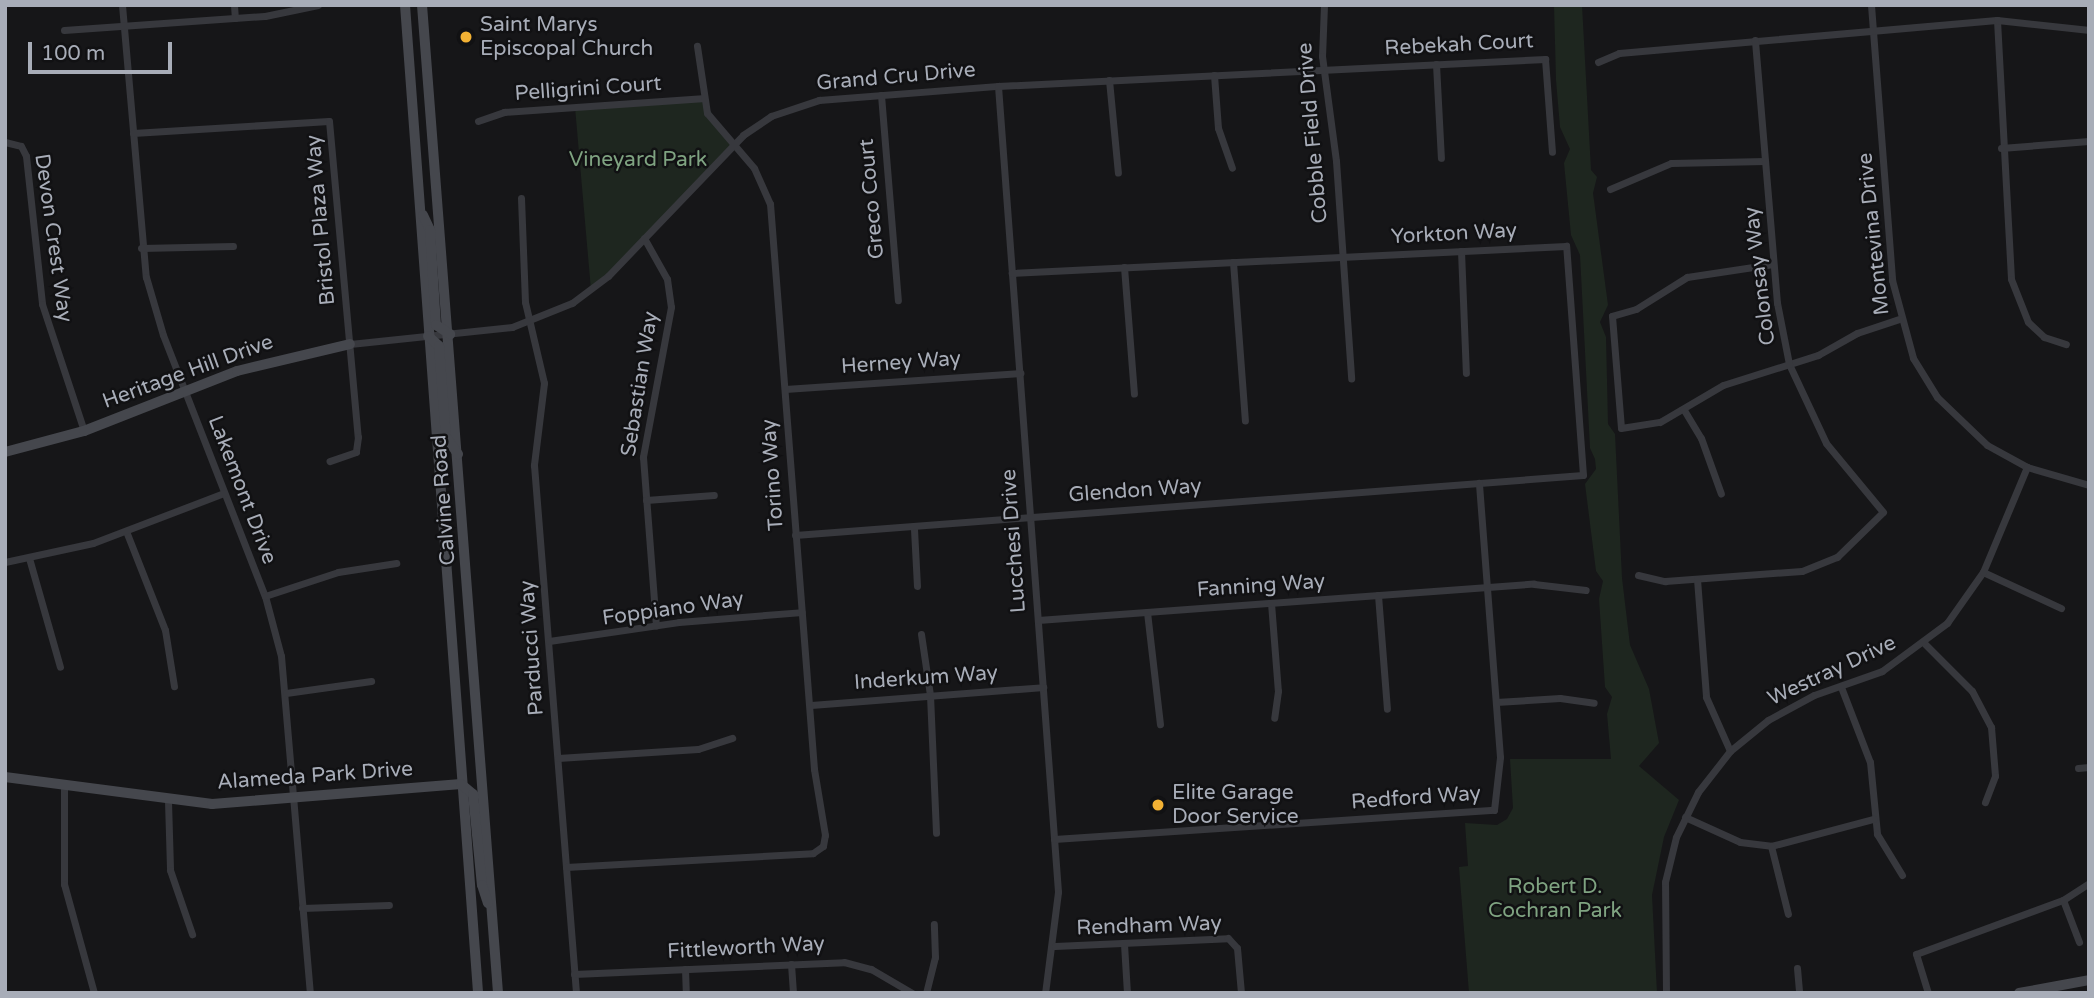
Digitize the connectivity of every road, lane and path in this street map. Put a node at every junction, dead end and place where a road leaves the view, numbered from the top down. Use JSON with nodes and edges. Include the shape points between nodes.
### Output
{"nodes":[{"id":1,"x":122,"y":5,"type":"edge"},
{"id":2,"x":234,"y":5,"type":"edge"},
{"id":3,"x":318,"y":5,"type":"edge"},
{"id":4,"x":405,"y":5,"type":"edge"},
{"id":5,"x":422,"y":5,"type":"edge"},
{"id":6,"x":1324,"y":5,"type":"edge"},
{"id":7,"x":1871,"y":5,"type":"edge"},
{"id":8,"x":235,"y":18,"type":"junction"},
{"id":9,"x":1997,"y":20,"type":"junction"},
{"id":10,"x":124,"y":26,"type":"junction"},
{"id":11,"x":64,"y":30,"type":"dead end"},
{"id":12,"x":1873,"y":30,"type":"junction"},
{"id":13,"x":2089,"y":30,"type":"edge"},
{"id":14,"x":1755,"y":40,"type":"junction"},
{"id":15,"x":697,"y":46,"type":"dead end"},
{"id":16,"x":1598,"y":62,"type":"dead end"},
{"id":17,"x":1436,"y":64,"type":"junction"},
{"id":18,"x":1324,"y":69,"type":"junction"},
{"id":19,"x":1214,"y":75,"type":"junction"},
{"id":20,"x":1109,"y":80,"type":"junction"},
{"id":21,"x":998,"y":86,"type":"junction"},
{"id":22,"x":881,"y":95,"type":"junction"},
{"id":23,"x":702,"y":98,"type":"junction"},
{"id":24,"x":478,"y":121,"type":"dead end"},
{"id":25,"x":133,"y":133,"type":"junction"},
{"id":26,"x":2089,"y":141,"type":"edge"},
{"id":27,"x":5,"y":142,"type":"edge"},
{"id":28,"x":732,"y":145,"type":"junction"},
{"id":29,"x":2001,"y":148,"type":"junction"},
{"id":30,"x":1552,"y":152,"type":"dead end"},
{"id":31,"x":1441,"y":158,"type":"dead end"},
{"id":32,"x":1765,"y":161,"type":"junction"},
{"id":33,"x":1232,"y":168,"type":"dead end"},
{"id":34,"x":1118,"y":173,"type":"dead end"},
{"id":35,"x":1610,"y":189,"type":"dead end"},
{"id":36,"x":521,"y":198,"type":"dead end"},
{"id":37,"x":419,"y":206,"type":"junction"},
{"id":38,"x":644,"y":238,"type":"junction"},
{"id":39,"x":233,"y":246,"type":"dead end"},
{"id":40,"x":141,"y":248,"type":"junction"},
{"id":41,"x":1461,"y":251,"type":"junction"},
{"id":42,"x":1341,"y":257,"type":"junction"},
{"id":43,"x":1233,"y":262,"type":"junction"},
{"id":44,"x":1773,"y":264,"type":"junction"},
{"id":45,"x":1124,"y":267,"type":"junction"},
{"id":46,"x":1012,"y":273,"type":"junction"},
{"id":47,"x":898,"y":300,"type":"dead end"},
{"id":48,"x":1899,"y":319,"type":"junction"},
{"id":49,"x":530,"y":322,"type":"junction"},
{"id":50,"x":450,"y":334,"type":"junction"},
{"id":51,"x":428,"y":336,"type":"junction"},
{"id":52,"x":350,"y":344,"type":"junction"},
{"id":53,"x":2066,"y":344,"type":"dead end"},
{"id":54,"x":1789,"y":364,"type":"junction"},
{"id":55,"x":1020,"y":373,"type":"junction"},
{"id":56,"x":1466,"y":373,"type":"dead end"},
{"id":57,"x":1351,"y":379,"type":"dead end"},
{"id":58,"x":785,"y":389,"type":"junction"},
{"id":59,"x":184,"y":391,"type":"junction"},
{"id":60,"x":1133,"y":394,"type":"dead end"},
{"id":61,"x":1684,"y":410,"type":"junction"},
{"id":62,"x":1245,"y":421,"type":"dead end"},
{"id":63,"x":84,"y":430,"type":"junction"},
{"id":64,"x":5,"y":452,"type":"edge"},
{"id":65,"x":460,"y":456,"type":"junction"},
{"id":66,"x":330,"y":461,"type":"dead end"},
{"id":67,"x":2027,"y":467,"type":"junction"},
{"id":68,"x":1479,"y":483,"type":"junction"},
{"id":69,"x":2089,"y":485,"type":"edge"},
{"id":70,"x":224,"y":492,"type":"junction"},
{"id":71,"x":714,"y":495,"type":"dead end"},
{"id":72,"x":1721,"y":495,"type":"dead end"},
{"id":73,"x":646,"y":500,"type":"junction"},
{"id":74,"x":1030,"y":516,"type":"junction"},
{"id":75,"x":914,"y":528,"type":"junction"},
{"id":76,"x":126,"y":531,"type":"junction"},
{"id":77,"x":794,"y":535,"type":"junction"},
{"id":78,"x":29,"y":558,"type":"junction"},
{"id":79,"x":5,"y":562,"type":"edge"},
{"id":80,"x":396,"y":563,"type":"dead end"},
{"id":81,"x":1983,"y":572,"type":"junction"},
{"id":82,"x":1638,"y":575,"type":"dead end"},
{"id":83,"x":1697,"y":579,"type":"junction"},
{"id":84,"x":917,"y":586,"type":"dead end"},
{"id":85,"x":1487,"y":587,"type":"junction"},
{"id":86,"x":1586,"y":590,"type":"dead end"},
{"id":87,"x":1378,"y":595,"type":"junction"},
{"id":88,"x":265,"y":596,"type":"junction"},
{"id":89,"x":1271,"y":603,"type":"junction"},
{"id":90,"x":2061,"y":608,"type":"dead end"},
{"id":91,"x":802,"y":612,"type":"junction"},
{"id":92,"x":1147,"y":612,"type":"junction"},
{"id":93,"x":1038,"y":620,"type":"junction"},
{"id":94,"x":656,"y":625,"type":"junction"},
{"id":95,"x":921,"y":634,"type":"dead end"},
{"id":96,"x":549,"y":641,"type":"junction"},
{"id":97,"x":1925,"y":644,"type":"junction"},
{"id":98,"x":60,"y":667,"type":"dead end"},
{"id":99,"x":371,"y":681,"type":"dead end"},
{"id":100,"x":174,"y":686,"type":"dead end"},
{"id":101,"x":1043,"y":687,"type":"junction"},
{"id":102,"x":1841,"y":687,"type":"junction"},
{"id":103,"x":286,"y":693,"type":"junction"},
{"id":104,"x":930,"y":695,"type":"junction"},
{"id":105,"x":1496,"y":702,"type":"junction"},
{"id":106,"x":1594,"y":703,"type":"dead end"},
{"id":107,"x":811,"y":705,"type":"junction"},
{"id":108,"x":1387,"y":709,"type":"dead end"},
{"id":109,"x":1274,"y":718,"type":"dead end"},
{"id":110,"x":1160,"y":724,"type":"dead end"},
{"id":111,"x":732,"y":738,"type":"dead end"},
{"id":112,"x":1730,"y":751,"type":"junction"},
{"id":113,"x":558,"y":758,"type":"junction"},
{"id":114,"x":2089,"y":767,"type":"edge"},
{"id":115,"x":2078,"y":768,"type":"dead end"},
{"id":116,"x":5,"y":777,"type":"edge"},
{"id":117,"x":64,"y":782,"type":"junction"},
{"id":118,"x":461,"y":784,"type":"junction"},
{"id":119,"x":294,"y":800,"type":"junction"},
{"id":120,"x":168,"y":801,"type":"junction"},
{"id":121,"x":1985,"y":802,"type":"dead end"},
{"id":122,"x":1685,"y":817,"type":"junction"},
{"id":123,"x":1873,"y":819,"type":"junction"},
{"id":124,"x":936,"y":833,"type":"dead end"},
{"id":125,"x":1054,"y":839,"type":"junction"},
{"id":126,"x":1771,"y":846,"type":"junction"},
{"id":127,"x":566,"y":867,"type":"junction"},
{"id":128,"x":1902,"y":875,"type":"dead end"},
{"id":129,"x":2089,"y":883,"type":"edge"},
{"id":130,"x":2063,"y":900,"type":"junction"},
{"id":131,"x":389,"y":905,"type":"dead end"},
{"id":132,"x":302,"y":908,"type":"junction"},
{"id":133,"x":1788,"y":914,"type":"dead end"},
{"id":134,"x":493,"y":915,"type":"junction"},
{"id":135,"x":934,"y":924,"type":"dead end"},
{"id":136,"x":192,"y":934,"type":"dead end"},
{"id":137,"x":2079,"y":942,"type":"dead end"},
{"id":138,"x":1124,"y":944,"type":"junction"},
{"id":139,"x":1055,"y":946,"type":"junction"},
{"id":140,"x":791,"y":964,"type":"junction"},
{"id":141,"x":1797,"y":968,"type":"dead end"},
{"id":142,"x":685,"y":969,"type":"junction"},
{"id":143,"x":574,"y":974,"type":"junction"},
{"id":144,"x":2089,"y":980,"type":"edge"},
{"id":145,"x":2031,"y":991,"type":"edge"},
{"id":146,"x":94,"y":993,"type":"edge"},
{"id":147,"x":310,"y":993,"type":"edge"},
{"id":148,"x":478,"y":993,"type":"edge"},
{"id":149,"x":498,"y":993,"type":"edge"},
{"id":150,"x":576,"y":993,"type":"edge"},
{"id":151,"x":686,"y":993,"type":"edge"},
{"id":152,"x":793,"y":993,"type":"edge"},
{"id":153,"x":912,"y":993,"type":"edge"},
{"id":154,"x":926,"y":993,"type":"edge"},
{"id":155,"x":1045,"y":993,"type":"edge"},
{"id":156,"x":1127,"y":993,"type":"edge"},
{"id":157,"x":1241,"y":993,"type":"edge"},
{"id":158,"x":1667,"y":993,"type":"edge"},
{"id":159,"x":1799,"y":993,"type":"edge"},
{"id":160,"x":1928,"y":993,"type":"edge"},
{"id":161,"x":2019,"y":993,"type":"edge"}],
"edges":[{"from":1,"to":10,"type":"street","name":"Lakemont Drive"},
{"from":2,"to":8,"type":"street"},
{"from":3,"to":8,"type":"street","via":[[312,11]]},
{"from":4,"to":37,"type":"main road","name":"Calvine Road"},
{"from":5,"to":50,"type":"main road","name":"Calvine Road"},
{"from":6,"to":18,"type":"street","name":"Cobble Field Drive"},
{"from":7,"to":12,"type":"street","name":"Montevina Drive"},
{"from":8,"to":10,"type":"street"},
{"from":9,"to":12,"type":"street"},
{"from":9,"to":13,"type":"street"},
{"from":9,"to":29,"type":"street"},
{"from":10,"to":11,"type":"street"},
{"from":10,"to":25,"type":"street","name":"Lakemont Drive"},
{"from":12,"to":14,"type":"street"},
{"from":12,"to":48,"type":"street","name":"Montevina Drive"},
{"from":14,"to":16,"type":"street","via":[[1619,53]]},
{"from":14,"to":32,"type":"street","name":"Colonsay Way"},
{"from":15,"to":23,"type":"street","name":"Torino Way"},
{"from":17,"to":18,"type":"street","name":"Rebekah Court"},
{"from":17,"to":30,"type":"street","name":"Rebekah Court","via":[[1545,59]]},
{"from":17,"to":31,"type":"street"},
{"from":18,"to":19,"type":"street","name":"Grand Cru Drive"},
{"from":18,"to":42,"type":"street","name":"Cobble Field Drive"},
{"from":19,"to":20,"type":"street","name":"Grand Cru Drive"},
{"from":19,"to":33,"type":"street","via":[[1219,128]]},
{"from":20,"to":21,"type":"street","name":"Grand Cru Drive"},
{"from":20,"to":34,"type":"street"},
{"from":21,"to":22,"type":"street","name":"Grand Cru Drive"},
{"from":21,"to":46,"type":"street","name":"Lucchesi Drive"},
{"from":22,"to":28,"type":"street","name":"Grand Cru Drive","via":[[788,108]]},
{"from":22,"to":47,"type":"street","name":"Greco Court"},
{"from":23,"to":24,"type":"street","name":"Pelligrini Court","via":[[504,112]]},
{"from":23,"to":28,"type":"street","name":"Torino Way","via":[[715,126]]},
{"from":25,"to":40,"type":"street","name":"Lakemont Drive"},
{"from":25,"to":52,"type":"street","name":"Bristol Plaza Way","via":[[329,121]]},
{"from":26,"to":29,"type":"street"},
{"from":27,"to":63,"type":"street","name":"Devon Crest Way","via":[[21,146],[26,156],[42,303]]},
{"from":28,"to":38,"type":"street","name":"Grand Cru Drive"},
{"from":28,"to":58,"type":"street","name":"Torino Way","via":[[754,168],[770,204]]},
{"from":29,"to":53,"type":"street","via":[[2015,295],[2035,330]]},
{"from":32,"to":35,"type":"street","via":[[1671,163]]},
{"from":32,"to":44,"type":"street","name":"Colonsay Way"},
{"from":36,"to":49,"type":"street","name":"Parducci Way"},
{"from":37,"to":50,"type":"main road","via":[[430,230],[436,325]]},
{"from":37,"to":51,"type":"main road","name":"Calvine Road"},
{"from":38,"to":49,"type":"street","name":"Grand Cru Drive","via":[[591,290]]},
{"from":38,"to":73,"type":"street","name":"Sebastian Way","via":[[664,272],[671,307],[644,443]]},
{"from":39,"to":40,"type":"street"},
{"from":40,"to":59,"type":"street","name":"Lakemont Drive","via":[[153,306]]},
{"from":41,"to":42,"type":"street","name":"Yorkton Way"},
{"from":41,"to":56,"type":"street"},
{"from":41,"to":68,"type":"street","name":"Yorkton Way","via":[[1566,246],[1583,475]]},
{"from":42,"to":43,"type":"street","name":"Yorkton Way"},
{"from":42,"to":57,"type":"street","name":"Cobble Field Drive"},
{"from":43,"to":45,"type":"street","name":"Yorkton Way"},
{"from":43,"to":62,"type":"street"},
{"from":44,"to":54,"type":"street","name":"Colonsay Way"},
{"from":44,"to":61,"type":"street","via":[[1700,272],[1636,309],[1612,316],[1621,428],[1660,422]]},
{"from":45,"to":46,"type":"street","name":"Yorkton Way"},
{"from":45,"to":60,"type":"street"},
{"from":46,"to":55,"type":"street","name":"Lucchesi Drive"},
{"from":48,"to":54,"type":"street"},
{"from":48,"to":67,"type":"street","name":"Montevina Drive","via":[[1924,378],[1952,415],[1987,445]]},
{"from":49,"to":50,"type":"street","name":"Grand Cru Drive"},
{"from":49,"to":96,"type":"street","name":"Parducci Way","via":[[544,383],[534,451]]},
{"from":50,"to":51,"type":"street","name":"Grand Cru Drive"},
{"from":50,"to":65,"type":"main road","name":"Calvine Road"},
{"from":51,"to":52,"type":"street","name":"Heritage Hill Drive"},
{"from":51,"to":65,"type":"main road","via":[[439,346],[446,437]]},
{"from":51,"to":118,"type":"main road","name":"Calvine Road"},
{"from":52,"to":59,"type":"main road","name":"Heritage Hill Drive","via":[[279,358]]},
{"from":52,"to":66,"type":"street","via":[[356,452]]},
{"from":54,"to":61,"type":"street","via":[[1723,385]]},
{"from":54,"to":83,"type":"street","name":"Colonsay Way","via":[[1826,443],[1884,512],[1847,548],[1814,568]]},
{"from":55,"to":58,"type":"street","name":"Herney Way"},
{"from":55,"to":74,"type":"street","name":"Lucchesi Drive"},
{"from":58,"to":77,"type":"street","name":"Torino Way"},
{"from":59,"to":63,"type":"main road","name":"Heritage Hill Drive"},
{"from":59,"to":70,"type":"street","name":"Lakemont Drive"},
{"from":61,"to":72,"type":"street","via":[[1701,438]]},
{"from":63,"to":64,"type":"main road","name":"Heritage Hill Drive"},
{"from":65,"to":134,"type":"main road","name":"Calvine Road"},
{"from":67,"to":69,"type":"street","name":"Montevina Drive"},
{"from":67,"to":81,"type":"street","name":"Westray Drive"},
{"from":68,"to":74,"type":"street","name":"Glendon Way"},
{"from":68,"to":85,"type":"street","name":"Redford Way"},
{"from":70,"to":76,"type":"street"},
{"from":70,"to":88,"type":"street","name":"Lakemont Drive"},
{"from":71,"to":73,"type":"street"},
{"from":73,"to":94,"type":"street","name":"Sebastian Way"},
{"from":74,"to":75,"type":"street","name":"Glendon Way"},
{"from":74,"to":93,"type":"street","name":"Lucchesi Drive"},
{"from":75,"to":77,"type":"street","name":"Glendon Way"},
{"from":75,"to":84,"type":"street"},
{"from":76,"to":78,"type":"street"},
{"from":76,"to":100,"type":"street","via":[[165,630]]},
{"from":77,"to":91,"type":"street","name":"Torino Way"},
{"from":78,"to":79,"type":"street"},
{"from":78,"to":98,"type":"street"},
{"from":80,"to":88,"type":"street","via":[[338,572]]},
{"from":81,"to":90,"type":"street"},
{"from":81,"to":97,"type":"street","name":"Westray Drive","via":[[1960,608]]},
{"from":82,"to":83,"type":"street","via":[[1665,581]]},
{"from":83,"to":112,"type":"street","via":[[1706,697]]},
{"from":85,"to":86,"type":"street","name":"Fanning Way","via":[[1545,584]]},
{"from":85,"to":87,"type":"street","name":"Fanning Way"},
{"from":85,"to":105,"type":"street","name":"Redford Way"},
{"from":87,"to":89,"type":"street","name":"Fanning Way"},
{"from":87,"to":108,"type":"street"},
{"from":88,"to":103,"type":"street","name":"Lakemont Drive"},
{"from":89,"to":92,"type":"street","name":"Fanning Way"},
{"from":89,"to":109,"type":"street","via":[[1278,691]]},
{"from":91,"to":94,"type":"street","name":"Foppiano Way"},
{"from":91,"to":107,"type":"street","name":"Torino Way"},
{"from":92,"to":93,"type":"street","name":"Fanning Way"},
{"from":92,"to":110,"type":"street"},
{"from":93,"to":101,"type":"street","name":"Lucchesi Drive"},
{"from":94,"to":96,"type":"street","name":"Foppiano Way"},
{"from":95,"to":104,"type":"street"},
{"from":96,"to":113,"type":"street","name":"Parducci Way"},
{"from":97,"to":102,"type":"street","name":"Westray Drive","via":[[1882,671]]},
{"from":97,"to":121,"type":"street","via":[[1972,691],[1992,727],[1995,776]]},
{"from":99,"to":103,"type":"street"},
{"from":101,"to":104,"type":"street","name":"Inderkum Way"},
{"from":101,"to":125,"type":"street","name":"Lucchesi Drive"},
{"from":102,"to":112,"type":"street","name":"Westray Drive","via":[[1790,707]]},
{"from":102,"to":123,"type":"street","via":[[1870,762]]},
{"from":103,"to":119,"type":"street","name":"Lakemont Drive"},
{"from":104,"to":107,"type":"street","name":"Inderkum Way"},
{"from":104,"to":124,"type":"street"},
{"from":105,"to":106,"type":"street","via":[[1560,698]]},
{"from":105,"to":125,"type":"street","name":"Redford Way","via":[[1499,797],[1494,810]]},
{"from":107,"to":127,"type":"street","name":"Torino Way","via":[[823,846],[813,853]]},
{"from":111,"to":113,"type":"street","via":[[698,750]]},
{"from":112,"to":122,"type":"street","name":"Westray Drive"},
{"from":113,"to":127,"type":"street","name":"Parducci Way"},
{"from":114,"to":115,"type":"street"},
{"from":116,"to":117,"type":"main road","name":"Alameda Park Drive"},
{"from":117,"to":120,"type":"main road","name":"Alameda Park Drive"},
{"from":117,"to":146,"type":"street","via":[[64,884]]},
{"from":118,"to":119,"type":"main road","name":"Alameda Park Drive"},
{"from":118,"to":134,"type":"main road","via":[[473,794],[482,886]]},
{"from":118,"to":148,"type":"main road","name":"Calvine Road"},
{"from":119,"to":120,"type":"main road","name":"Alameda Park Drive"},
{"from":119,"to":132,"type":"street","name":"Lakemont Drive"},
{"from":120,"to":136,"type":"street","via":[[170,870]]},
{"from":122,"to":126,"type":"street","via":[[1740,842]]},
{"from":122,"to":158,"type":"street","name":"Westray Drive","via":[[1670,858],[1662,907]]},
{"from":123,"to":126,"type":"street"},
{"from":123,"to":128,"type":"street","via":[[1883,847]]},
{"from":125,"to":139,"type":"street","name":"Lucchesi Drive"},
{"from":126,"to":133,"type":"street"},
{"from":127,"to":143,"type":"street","name":"Parducci Way"},
{"from":129,"to":130,"type":"street"},
{"from":130,"to":137,"type":"street"},
{"from":130,"to":160,"type":"street","via":[[1916,954]]},
{"from":131,"to":132,"type":"street"},
{"from":132,"to":147,"type":"street","name":"Lakemont Drive"},
{"from":134,"to":149,"type":"main road","name":"Calvine Road"},
{"from":135,"to":154,"type":"street","via":[[935,957]]},
{"from":138,"to":139,"type":"street","name":"Rendham Way"},
{"from":138,"to":156,"type":"street"},
{"from":138,"to":157,"type":"street","name":"Rendham Way","via":[[1228,938],[1237,948]]},
{"from":139,"to":155,"type":"street","name":"Lucchesi Drive"},
{"from":140,"to":142,"type":"street","name":"Fittleworth Way"},
{"from":140,"to":152,"type":"street"},
{"from":140,"to":153,"type":"street","name":"Fittleworth Way","via":[[857,964]]},
{"from":141,"to":159,"type":"street"},
{"from":142,"to":143,"type":"street","name":"Fittleworth Way"},
{"from":142,"to":151,"type":"street"},
{"from":143,"to":150,"type":"street","name":"Parducci Way"},
{"from":144,"to":145,"type":"main road"},
{"from":145,"to":161,"type":"main road"}]}
